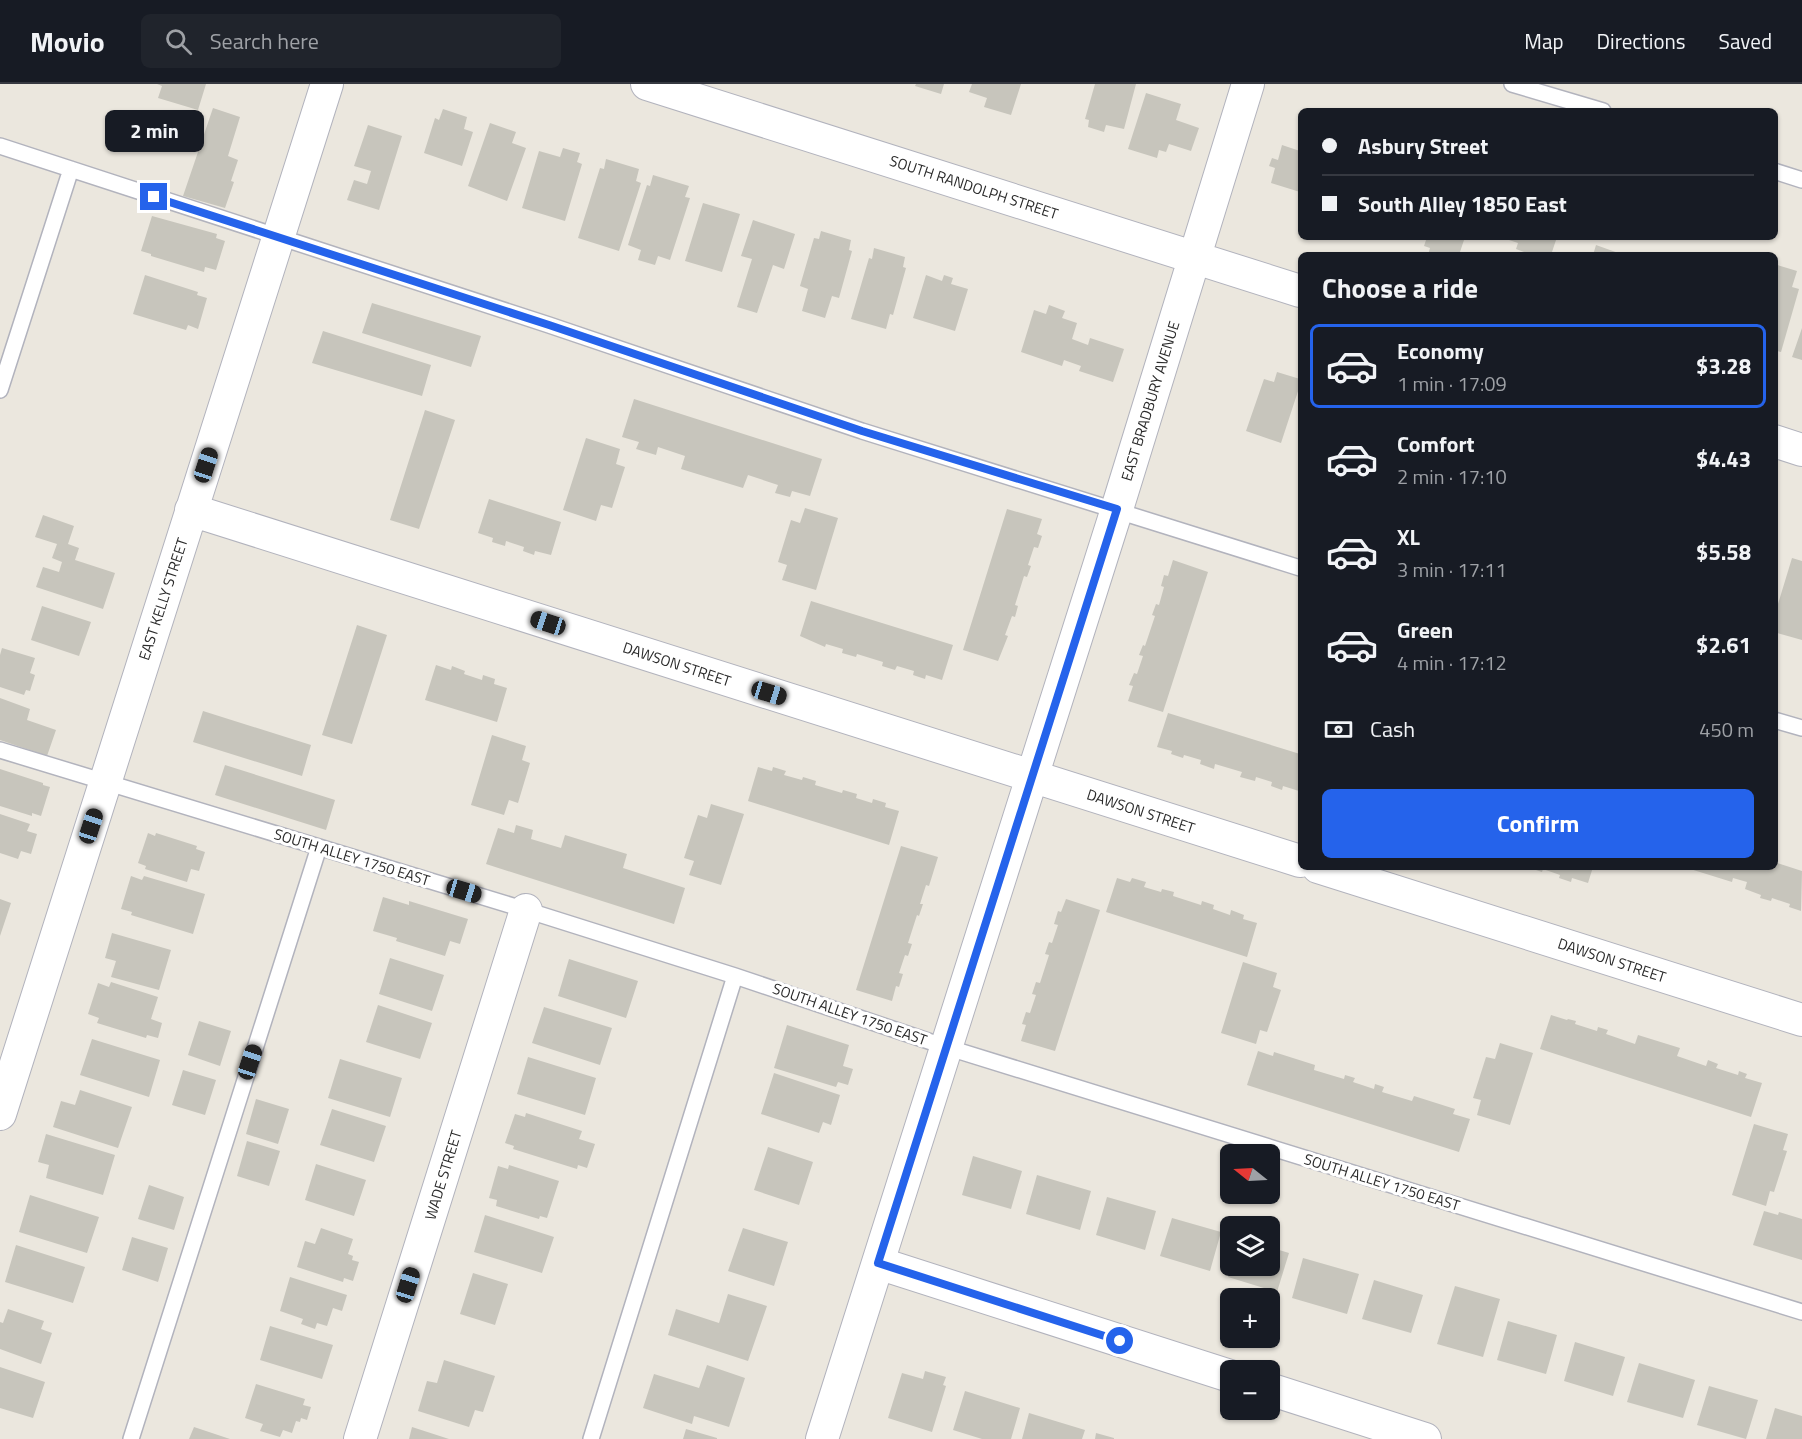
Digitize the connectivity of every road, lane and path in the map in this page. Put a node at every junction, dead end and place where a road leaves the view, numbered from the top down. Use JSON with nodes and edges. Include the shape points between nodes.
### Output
{"nodes":[{"id":1,"x":327,"y":84,"type":"edge"},
{"id":2,"x":647,"y":84,"type":"edge"},
{"id":3,"x":1248,"y":84,"type":"edge"},
{"id":4,"x":1512,"y":84,"type":"edge"},
{"id":5,"x":1594,"y":108,"type":"edge"},
{"id":6,"x":0,"y":146,"type":"edge"},
{"id":7,"x":71,"y":169,"type":"junction"},
{"id":8,"x":1778,"y":172,"type":"edge"},
{"id":9,"x":1802,"y":180,"type":"edge"},
{"id":10,"x":278,"y":238,"type":"junction"},
{"id":11,"x":1194,"y":257,"type":"junction"},
{"id":12,"x":1298,"y":290,"type":"edge"},
{"id":13,"x":0,"y":390,"type":"edge"},
{"id":14,"x":1778,"y":442,"type":"edge"},
{"id":15,"x":1802,"y":450,"type":"edge"},
{"id":16,"x":1117,"y":509,"type":"junction"},
{"id":17,"x":191,"y":510,"type":"junction"},
{"id":18,"x":1298,"y":567,"type":"edge"},
{"id":19,"x":1778,"y":721,"type":"edge"},
{"id":20,"x":1802,"y":728,"type":"edge"},
{"id":21,"x":0,"y":750,"type":"edge"},
{"id":22,"x":1032,"y":776,"type":"junction"},
{"id":23,"x":105,"y":782,"type":"junction"},
{"id":24,"x":319,"y":847,"type":"junction"},
{"id":25,"x":1298,"y":860,"type":"edge"},
{"id":26,"x":1327,"y":870,"type":"edge"},
{"id":27,"x":526,"y":910,"type":"junction"},
{"id":28,"x":735,"y":976,"type":"junction"},
{"id":29,"x":1802,"y":1020,"type":"edge"},
{"id":30,"x":946,"y":1047,"type":"junction"},
{"id":31,"x":0,"y":1114,"type":"edge"},
{"id":32,"x":878,"y":1263,"type":"junction"},
{"id":33,"x":1802,"y":1312,"type":"edge"},
{"id":34,"x":1220,"y":1373,"type":"edge"},
{"id":35,"x":1280,"y":1393,"type":"edge"},
{"id":36,"x":131,"y":1439,"type":"edge"},
{"id":37,"x":360,"y":1439,"type":"edge"},
{"id":38,"x":591,"y":1439,"type":"edge"},
{"id":39,"x":822,"y":1439,"type":"edge"},
{"id":40,"x":1425,"y":1439,"type":"edge"}],
"edges":[{"from":1,"to":10,"type":"street","name":"EAST KELLY STREET"},
{"from":2,"to":11,"type":"street","name":"SOUTH RANDOLPH STREET"},
{"from":3,"to":11,"type":"street","name":"EAST BRADBURY AVENUE"},
{"from":4,"to":5,"type":"lane"},
{"from":6,"to":7,"type":"lane"},
{"from":7,"to":10,"type":"lane"},
{"from":7,"to":13,"type":"lane"},
{"from":8,"to":9,"type":"lane"},
{"from":10,"to":16,"type":"lane","via":[[862,431]]},
{"from":10,"to":17,"type":"street","name":"EAST KELLY STREET"},
{"from":11,"to":12,"type":"street","name":"SOUTH RANDOLPH STREET"},
{"from":11,"to":16,"type":"street","name":"EAST BRADBURY AVENUE"},
{"from":14,"to":15,"type":"street"},
{"from":16,"to":18,"type":"lane"},
{"from":16,"to":22,"type":"street","name":"EAST BRADBURY AVENUE"},
{"from":17,"to":22,"type":"street","name":"DAWSON STREET"},
{"from":17,"to":23,"type":"street","name":"EAST KELLY STREET"},
{"from":19,"to":20,"type":"lane"},
{"from":21,"to":23,"type":"lane","name":"SOUTH ALLEY 1750 EAST"},
{"from":22,"to":25,"type":"street","name":"DAWSON STREET"},
{"from":22,"to":30,"type":"street","name":"EAST BRADBURY AVENUE"},
{"from":23,"to":24,"type":"lane","name":"SOUTH ALLEY 1750 EAST"},
{"from":23,"to":31,"type":"street","name":"EAST KELLY STREET"},
{"from":24,"to":27,"type":"lane","name":"SOUTH ALLEY 1750 EAST"},
{"from":24,"to":36,"type":"lane"},
{"from":26,"to":29,"type":"street","name":"DAWSON STREET"},
{"from":27,"to":28,"type":"lane","name":"SOUTH ALLEY 1750 EAST"},
{"from":27,"to":37,"type":"street","name":"WADE STREET"},
{"from":28,"to":30,"type":"lane","name":"SOUTH ALLEY 1750 EAST"},
{"from":28,"to":38,"type":"lane"},
{"from":30,"to":32,"type":"street","name":"EAST BRADBURY AVENUE"},
{"from":30,"to":33,"type":"lane","name":"SOUTH ALLEY 1750 EAST"},
{"from":32,"to":34,"type":"street"},
{"from":32,"to":39,"type":"street","name":"EAST BRADBURY AVENUE"},
{"from":35,"to":40,"type":"street"}]}
